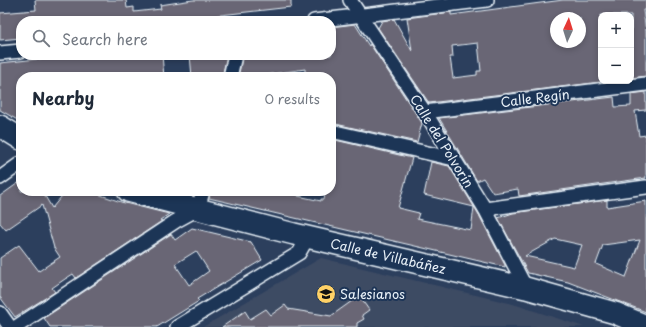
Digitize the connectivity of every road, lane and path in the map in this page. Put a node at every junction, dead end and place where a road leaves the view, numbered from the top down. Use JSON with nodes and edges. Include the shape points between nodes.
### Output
{"nodes":[{"id":1,"x":350,"y":0,"type":"edge"},
{"id":2,"x":487,"y":0,"type":"edge"},
{"id":3,"x":360,"y":16,"type":"junction"},
{"id":4,"x":336,"y":19,"type":"edge"},
{"id":5,"x":16,"y":51,"type":"edge"},
{"id":6,"x":0,"y":53,"type":"edge"},
{"id":7,"x":234,"y":60,"type":"edge"},
{"id":8,"x":231,"y":72,"type":"edge"},
{"id":9,"x":646,"y":84,"type":"edge"},
{"id":10,"x":425,"y":112,"type":"junction"},
{"id":11,"x":0,"y":126,"type":"edge"},
{"id":12,"x":336,"y":132,"type":"edge"},
{"id":13,"x":16,"y":136,"type":"edge"},
{"id":14,"x":454,"y":159,"type":"junction"},
{"id":15,"x":16,"y":167,"type":"edge"},
{"id":16,"x":0,"y":178,"type":"edge"},
{"id":17,"x":646,"y":187,"type":"edge"},
{"id":18,"x":169,"y":196,"type":"edge"},
{"id":19,"x":201,"y":200,"type":"edge"},
{"id":20,"x":485,"y":209,"type":"junction"},
{"id":21,"x":308,"y":237,"type":"junction"},
{"id":22,"x":526,"y":288,"type":"junction"},
{"id":23,"x":0,"y":313,"type":"edge"},
{"id":24,"x":646,"y":326,"type":"edge"},
{"id":25,"x":10,"y":327,"type":"edge"},
{"id":26,"x":16,"y":327,"type":"edge"},
{"id":27,"x":177,"y":327,"type":"edge"}],
"edges":[{"from":1,"to":3,"type":"street","name":"Calle del Polvorín"},
{"from":2,"to":3,"type":"street"},
{"from":3,"to":4,"type":"street"},
{"from":3,"to":10,"type":"street","name":"Calle del Polvorín"},
{"from":5,"to":6,"type":"street"},
{"from":7,"to":8,"type":"street"},
{"from":9,"to":10,"type":"street","name":"Calle Regín"},
{"from":10,"to":14,"type":"street","name":"Calle del Polvorín"},
{"from":11,"to":13,"type":"main road"},
{"from":12,"to":14,"type":"street"},
{"from":14,"to":20,"type":"street","name":"Calle del Polvorín"},
{"from":15,"to":16,"type":"street"},
{"from":17,"to":20,"type":"street"},
{"from":18,"to":19,"type":"main road","name":"Calle de Villabáñez"},
{"from":19,"to":21,"type":"main road","name":"Calle de Villabáñez"},
{"from":19,"to":26,"type":"street","via":[[176,221]]},
{"from":20,"to":22,"type":"street","name":"Calle del Polvorín"},
{"from":21,"to":22,"type":"main road","name":"Calle de Villabáñez"},
{"from":21,"to":27,"type":"street","via":[[299,253]]},
{"from":22,"to":24,"type":"main road","name":"Calle de Villabáñez","via":[[615,313]]},
{"from":23,"to":25,"type":"street"}]}
